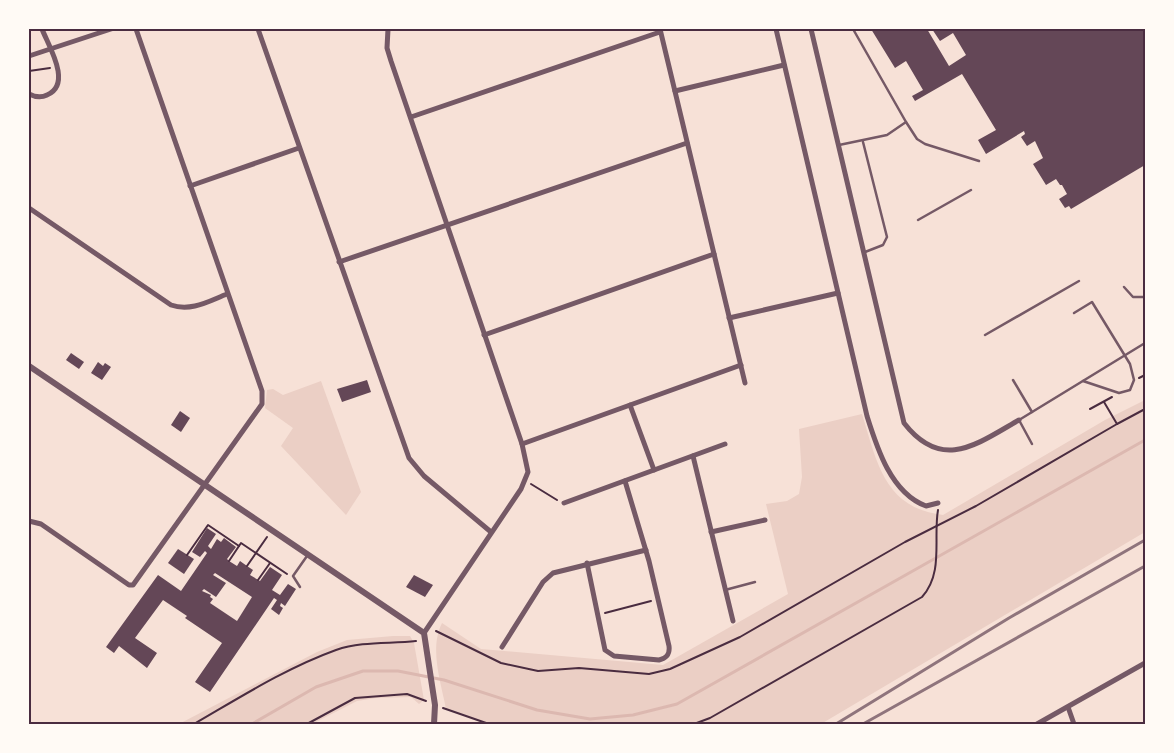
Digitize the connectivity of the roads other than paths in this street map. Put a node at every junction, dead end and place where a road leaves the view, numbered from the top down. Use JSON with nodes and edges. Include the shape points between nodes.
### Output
{"nodes":[{"id":1,"x":42,"y":29,"type":"edge"},
{"id":2,"x":111,"y":29,"type":"edge"},
{"id":3,"x":136,"y":29,"type":"edge"},
{"id":4,"x":258,"y":29,"type":"edge"},
{"id":5,"x":388,"y":29,"type":"edge"},
{"id":6,"x":776,"y":29,"type":"edge"},
{"id":7,"x":811,"y":29,"type":"edge"},
{"id":8,"x":853,"y":29,"type":"edge"},
{"id":9,"x":660,"y":30,"type":"edge"},
{"id":10,"x":49,"y":49,"type":"junction"},
{"id":11,"x":29,"y":56,"type":"edge"},
{"id":12,"x":784,"y":64,"type":"junction"},
{"id":13,"x":675,"y":91,"type":"junction"},
{"id":14,"x":29,"y":94,"type":"edge"},
{"id":15,"x":411,"y":117,"type":"junction"},
{"id":16,"x":906,"y":122,"type":"junction"},
{"id":17,"x":863,"y":141,"type":"junction"},
{"id":18,"x":687,"y":143,"type":"junction"},
{"id":19,"x":839,"y":145,"type":"junction"},
{"id":20,"x":299,"y":148,"type":"junction"},
{"id":21,"x":979,"y":161,"type":"dead end"},
{"id":22,"x":190,"y":186,"type":"junction"},
{"id":23,"x":971,"y":190,"type":"dead end"},
{"id":24,"x":29,"y":208,"type":"edge"},
{"id":25,"x":918,"y":220,"type":"dead end"},
{"id":26,"x":447,"y":225,"type":"junction"},
{"id":27,"x":863,"y":252,"type":"junction"},
{"id":28,"x":714,"y":254,"type":"junction"},
{"id":29,"x":339,"y":262,"type":"junction"},
{"id":30,"x":1079,"y":281,"type":"dead end"},
{"id":31,"x":1124,"y":287,"type":"dead end"},
{"id":32,"x":838,"y":292,"type":"junction"},
{"id":33,"x":228,"y":294,"type":"junction"},
{"id":34,"x":1145,"y":297,"type":"edge"},
{"id":35,"x":1074,"y":313,"type":"dead end"},
{"id":36,"x":729,"y":318,"type":"junction"},
{"id":37,"x":484,"y":335,"type":"junction"},
{"id":38,"x":984,"y":335,"type":"dead end"},
{"id":39,"x":1145,"y":343,"type":"edge"},
{"id":40,"x":1124,"y":356,"type":"junction"},
{"id":41,"x":740,"y":365,"type":"junction"},
{"id":42,"x":29,"y":366,"type":"edge"},
{"id":43,"x":1013,"y":380,"type":"dead end"},
{"id":44,"x":1083,"y":380,"type":"junction"},
{"id":45,"x":745,"y":382,"type":"dead end"},
{"id":46,"x":630,"y":405,"type":"junction"},
{"id":47,"x":1032,"y":412,"type":"junction"},
{"id":48,"x":1019,"y":420,"type":"junction"},
{"id":49,"x":522,"y":444,"type":"junction"},
{"id":50,"x":725,"y":444,"type":"dead end"},
{"id":51,"x":1032,"y":444,"type":"dead end"},
{"id":52,"x":693,"y":456,"type":"junction"},
{"id":53,"x":654,"y":470,"type":"junction"},
{"id":54,"x":625,"y":481,"type":"junction"},
{"id":55,"x":205,"y":485,"type":"junction"},
{"id":56,"x":564,"y":503,"type":"road end"},
{"id":57,"x":938,"y":503,"type":"road end"},
{"id":58,"x":765,"y":520,"type":"dead end"},
{"id":59,"x":29,"y":521,"type":"edge"},
{"id":60,"x":491,"y":532,"type":"junction"},
{"id":61,"x":711,"y":532,"type":"junction"},
{"id":62,"x":646,"y":550,"type":"junction"},
{"id":63,"x":308,"y":555,"type":"junction"},
{"id":64,"x":587,"y":563,"type":"junction"},
{"id":65,"x":755,"y":582,"type":"dead end"},
{"id":66,"x":300,"y":588,"type":"dead end"},
{"id":67,"x":725,"y":590,"type":"junction"},
{"id":68,"x":733,"y":621,"type":"dead end"},
{"id":69,"x":424,"y":633,"type":"junction"},
{"id":70,"x":502,"y":647,"type":"dead end"},
{"id":71,"x":1145,"y":663,"type":"edge"},
{"id":72,"x":1068,"y":707,"type":"junction"},
{"id":73,"x":434,"y":724,"type":"edge"},
{"id":74,"x":1037,"y":724,"type":"edge"},
{"id":75,"x":1074,"y":724,"type":"edge"}],
"edges":[{"from":1,"to":10,"type":"street"},
{"from":2,"to":10,"type":"street"},
{"from":3,"to":22,"type":"street"},
{"from":4,"to":20,"type":"street"},
{"from":5,"to":15,"type":"street","via":[[387,48]]},
{"from":6,"to":12,"type":"street"},
{"from":7,"to":19,"type":"street"},
{"from":8,"to":16,"type":"lane"},
{"from":9,"to":13,"type":"street"},
{"from":9,"to":15,"type":"street"},
{"from":10,"to":11,"type":"street"},
{"from":10,"to":14,"type":"street","via":[[59,78],[54,91],[39,97]]},
{"from":12,"to":13,"type":"street"},
{"from":12,"to":32,"type":"street"},
{"from":13,"to":18,"type":"street"},
{"from":15,"to":26,"type":"street"},
{"from":16,"to":17,"type":"lane","via":[[887,135]]},
{"from":16,"to":21,"type":"lane","via":[[917,139],[925,144]]},
{"from":17,"to":19,"type":"lane"},
{"from":17,"to":27,"type":"lane","via":[[887,238],[883,245]]},
{"from":18,"to":26,"type":"street"},
{"from":18,"to":28,"type":"street"},
{"from":19,"to":27,"type":"street"},
{"from":20,"to":22,"type":"street"},
{"from":20,"to":29,"type":"street"},
{"from":22,"to":33,"type":"street"},
{"from":23,"to":25,"type":"lane"},
{"from":24,"to":33,"type":"street","via":[[172,305],[193,307]]},
{"from":26,"to":29,"type":"street"},
{"from":26,"to":37,"type":"street"},
{"from":27,"to":48,"type":"street","via":[[900,411],[911,432],[928,445],[960,450]]},
{"from":28,"to":36,"type":"street"},
{"from":28,"to":37,"type":"street"},
{"from":29,"to":60,"type":"street","via":[[409,458],[424,476]]},
{"from":30,"to":38,"type":"lane"},
{"from":31,"to":34,"type":"lane","via":[[1133,297]]},
{"from":32,"to":36,"type":"street"},
{"from":32,"to":57,"type":"street","via":[[867,416],[887,470],[911,496],[926,506]]},
{"from":33,"to":55,"type":"street","via":[[263,400]]},
{"from":35,"to":40,"type":"lane","via":[[1092,302]]},
{"from":36,"to":41,"type":"street"},
{"from":37,"to":49,"type":"street"},
{"from":39,"to":40,"type":"lane"},
{"from":40,"to":44,"type":"lane"},
{"from":40,"to":44,"type":"lane","via":[[1132,368],[1134,380],[1130,390],[1119,394]]},
{"from":41,"to":45,"type":"street"},
{"from":41,"to":46,"type":"street"},
{"from":42,"to":55,"type":"street"},
{"from":43,"to":47,"type":"lane"},
{"from":44,"to":47,"type":"lane"},
{"from":46,"to":49,"type":"street"},
{"from":46,"to":53,"type":"street"},
{"from":47,"to":48,"type":"lane"},
{"from":48,"to":51,"type":"lane"},
{"from":49,"to":60,"type":"street","via":[[528,472],[526,480]]},
{"from":50,"to":52,"type":"street"},
{"from":52,"to":53,"type":"street"},
{"from":52,"to":61,"type":"street"},
{"from":53,"to":54,"type":"street"},
{"from":54,"to":56,"type":"street"},
{"from":54,"to":62,"type":"street"},
{"from":55,"to":59,"type":"street","via":[[134,584],[129,585],[41,524]]},
{"from":55,"to":63,"type":"street"},
{"from":58,"to":61,"type":"street"},
{"from":60,"to":69,"type":"street"},
{"from":61,"to":67,"type":"street"},
{"from":62,"to":64,"type":"street"},
{"from":62,"to":64,"type":"street","via":[[670,650],[663,659],[608,653],[602,643]]},
{"from":63,"to":66,"type":"lane","via":[[293,576]]},
{"from":63,"to":69,"type":"street"},
{"from":64,"to":70,"type":"street","via":[[560,570],[548,577]]},
{"from":65,"to":67,"type":"lane"},
{"from":67,"to":68,"type":"street"},
{"from":69,"to":73,"type":"street","via":[[435,705]]},
{"from":71,"to":72,"type":"street"},
{"from":72,"to":74,"type":"street"},
{"from":72,"to":75,"type":"street"}]}
